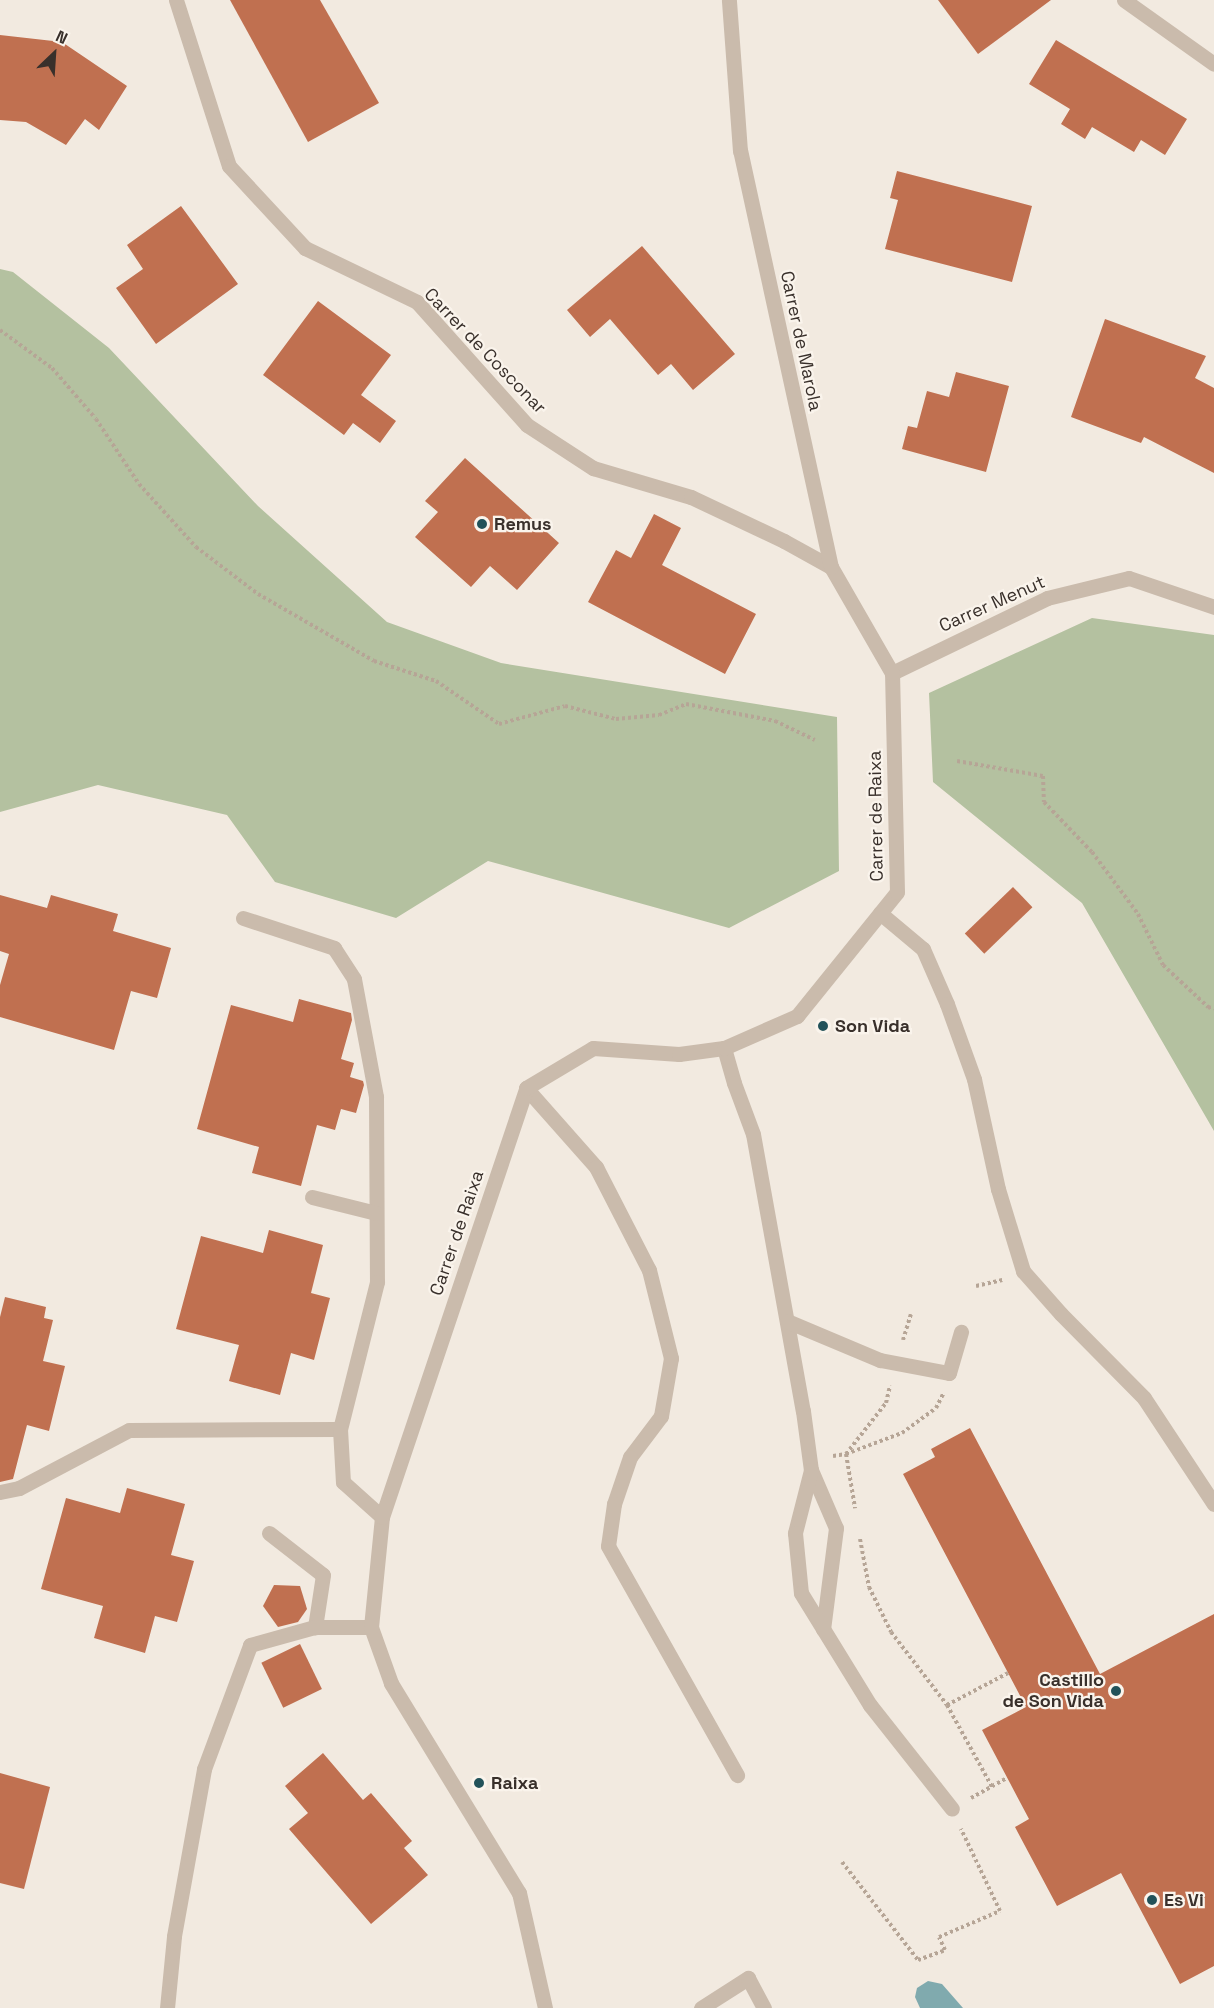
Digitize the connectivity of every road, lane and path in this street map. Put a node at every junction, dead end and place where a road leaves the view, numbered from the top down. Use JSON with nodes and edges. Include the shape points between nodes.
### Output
{"nodes":[{"id":1,"x":176,"y":0,"type":"edge"},
{"id":2,"x":729,"y":0,"type":"edge"},
{"id":3,"x":1124,"y":0,"type":"edge"},
{"id":4,"x":1214,"y":64,"type":"edge"},
{"id":5,"x":0,"y":330,"type":"edge"},
{"id":6,"x":831,"y":567,"type":"junction"},
{"id":7,"x":1214,"y":607,"type":"edge"},
{"id":8,"x":892,"y":672,"type":"junction"},
{"id":9,"x":816,"y":740,"type":"dead end"},
{"id":10,"x":957,"y":761,"type":"dead end"},
{"id":11,"x":880,"y":913,"type":"junction"},
{"id":12,"x":243,"y":918,"type":"dead end"},
{"id":13,"x":1214,"y":1009,"type":"edge"},
{"id":14,"x":724,"y":1048,"type":"junction"},
{"id":15,"x":526,"y":1088,"type":"junction"},
{"id":16,"x":312,"y":1197,"type":"dead end"},
{"id":17,"x":376,"y":1213,"type":"junction"},
{"id":18,"x":1010,"y":1278,"type":"dead end"},
{"id":19,"x":976,"y":1286,"type":"dead end"},
{"id":20,"x":912,"y":1314,"type":"dead end"},
{"id":21,"x":788,"y":1321,"type":"junction"},
{"id":22,"x":962,"y":1332,"type":"dead end"},
{"id":23,"x":904,"y":1338,"type":"dead end"},
{"id":24,"x":891,"y":1384,"type":"dead end"},
{"id":25,"x":943,"y":1396,"type":"dead end"},
{"id":26,"x":340,"y":1429,"type":"junction"},
{"id":27,"x":811,"y":1470,"type":"junction"},
{"id":28,"x":0,"y":1491,"type":"edge"},
{"id":29,"x":1214,"y":1504,"type":"edge"},
{"id":30,"x":382,"y":1517,"type":"junction"},
{"id":31,"x":269,"y":1533,"type":"dead end"},
{"id":32,"x":869,"y":1587,"type":"dead end"},
{"id":33,"x":315,"y":1627,"type":"junction"},
{"id":34,"x":371,"y":1627,"type":"junction"},
{"id":35,"x":823,"y":1629,"type":"junction"},
{"id":36,"x":1008,"y":1673,"type":"dead end"},
{"id":37,"x":947,"y":1705,"type":"junction"},
{"id":38,"x":737,"y":1775,"type":"dead end"},
{"id":39,"x":1007,"y":1778,"type":"dead end"},
{"id":40,"x":992,"y":1787,"type":"junction"},
{"id":41,"x":952,"y":1809,"type":"junction"},
{"id":42,"x":842,"y":1862,"type":"dead end"},
{"id":43,"x":167,"y":2008,"type":"edge"},
{"id":44,"x":545,"y":2008,"type":"edge"},
{"id":45,"x":701,"y":2008,"type":"edge"},
{"id":46,"x":764,"y":2008,"type":"edge"}],
"edges":[{"from":1,"to":6,"type":"street","name":"Carrer de Cosconar","via":[[230,166],[305,248],[417,302],[526,425],[593,468],[691,497]]},
{"from":2,"to":6,"type":"street","name":"Carrer de Marola","via":[[740,151]]},
{"from":3,"to":4,"type":"street"},
{"from":5,"to":9,"type":"path","via":[[52,368],[96,419],[139,484],[196,547],[258,594],[374,661],[436,681],[499,724],[565,706],[616,719],[659,715],[686,704],[775,721]]},
{"from":6,"to":8,"type":"street","name":"Carrer de Marola"},
{"from":7,"to":8,"type":"street","name":"Carrer Menut","via":[[1129,578],[1047,598]]},
{"from":8,"to":11,"type":"street","name":"Carrer de Raixa","via":[[897,892]]},
{"from":10,"to":13,"type":"path","via":[[1042,776],[1044,802],[1092,852],[1138,914],[1163,965]]},
{"from":11,"to":14,"type":"street","name":"Carrer de Raixa","via":[[796,1016]]},
{"from":11,"to":29,"type":"street","via":[[923,949],[947,1004],[974,1079],[998,1189],[1023,1271],[1144,1398]]},
{"from":12,"to":17,"type":"street","via":[[334,948],[354,979],[376,1097]]},
{"from":14,"to":15,"type":"street","name":"Carrer de Raixa","via":[[679,1054],[593,1048]]},
{"from":14,"to":21,"type":"street","via":[[753,1134]]},
{"from":15,"to":30,"type":"street","name":"Carrer de Raixa"},
{"from":15,"to":38,"type":"street","via":[[597,1167],[649,1270],[671,1358],[661,1416],[630,1457],[614,1504],[608,1546]]},
{"from":16,"to":17,"type":"street"},
{"from":17,"to":26,"type":"street","via":[[377,1282]]},
{"from":18,"to":19,"type":"path"},
{"from":20,"to":23,"type":"path"},
{"from":21,"to":22,"type":"street","via":[[880,1360],[949,1373]]},
{"from":21,"to":27,"type":"street"},
{"from":24,"to":25,"type":"path","via":[[886,1403],[846,1454],[902,1433],[936,1408]]},
{"from":26,"to":28,"type":"street","via":[[129,1430],[19,1488]]},
{"from":26,"to":30,"type":"street","via":[[343,1482]]},
{"from":27,"to":35,"type":"street","via":[[836,1528]]},
{"from":27,"to":35,"type":"street","via":[[795,1533],[801,1593]]},
{"from":30,"to":34,"type":"street","name":"Carrer de Raixa"},
{"from":31,"to":33,"type":"street","via":[[323,1575]]},
{"from":32,"to":37,"type":"path","via":[[891,1632]]},
{"from":33,"to":34,"type":"street"},
{"from":33,"to":43,"type":"street","via":[[250,1645],[204,1769],[174,1936]]},
{"from":34,"to":44,"type":"street","name":"Carrer de Raixa","via":[[391,1683],[519,1893]]},
{"from":35,"to":41,"type":"street","via":[[870,1706]]},
{"from":36,"to":37,"type":"path"},
{"from":37,"to":40,"type":"path"},
{"from":39,"to":40,"type":"path"},
{"from":40,"to":41,"type":"path"},
{"from":41,"to":42,"type":"path","via":[[1000,1911],[939,1937],[945,1950],[918,1960]]},
{"from":45,"to":46,"type":"street","via":[[748,1978]]}]}
